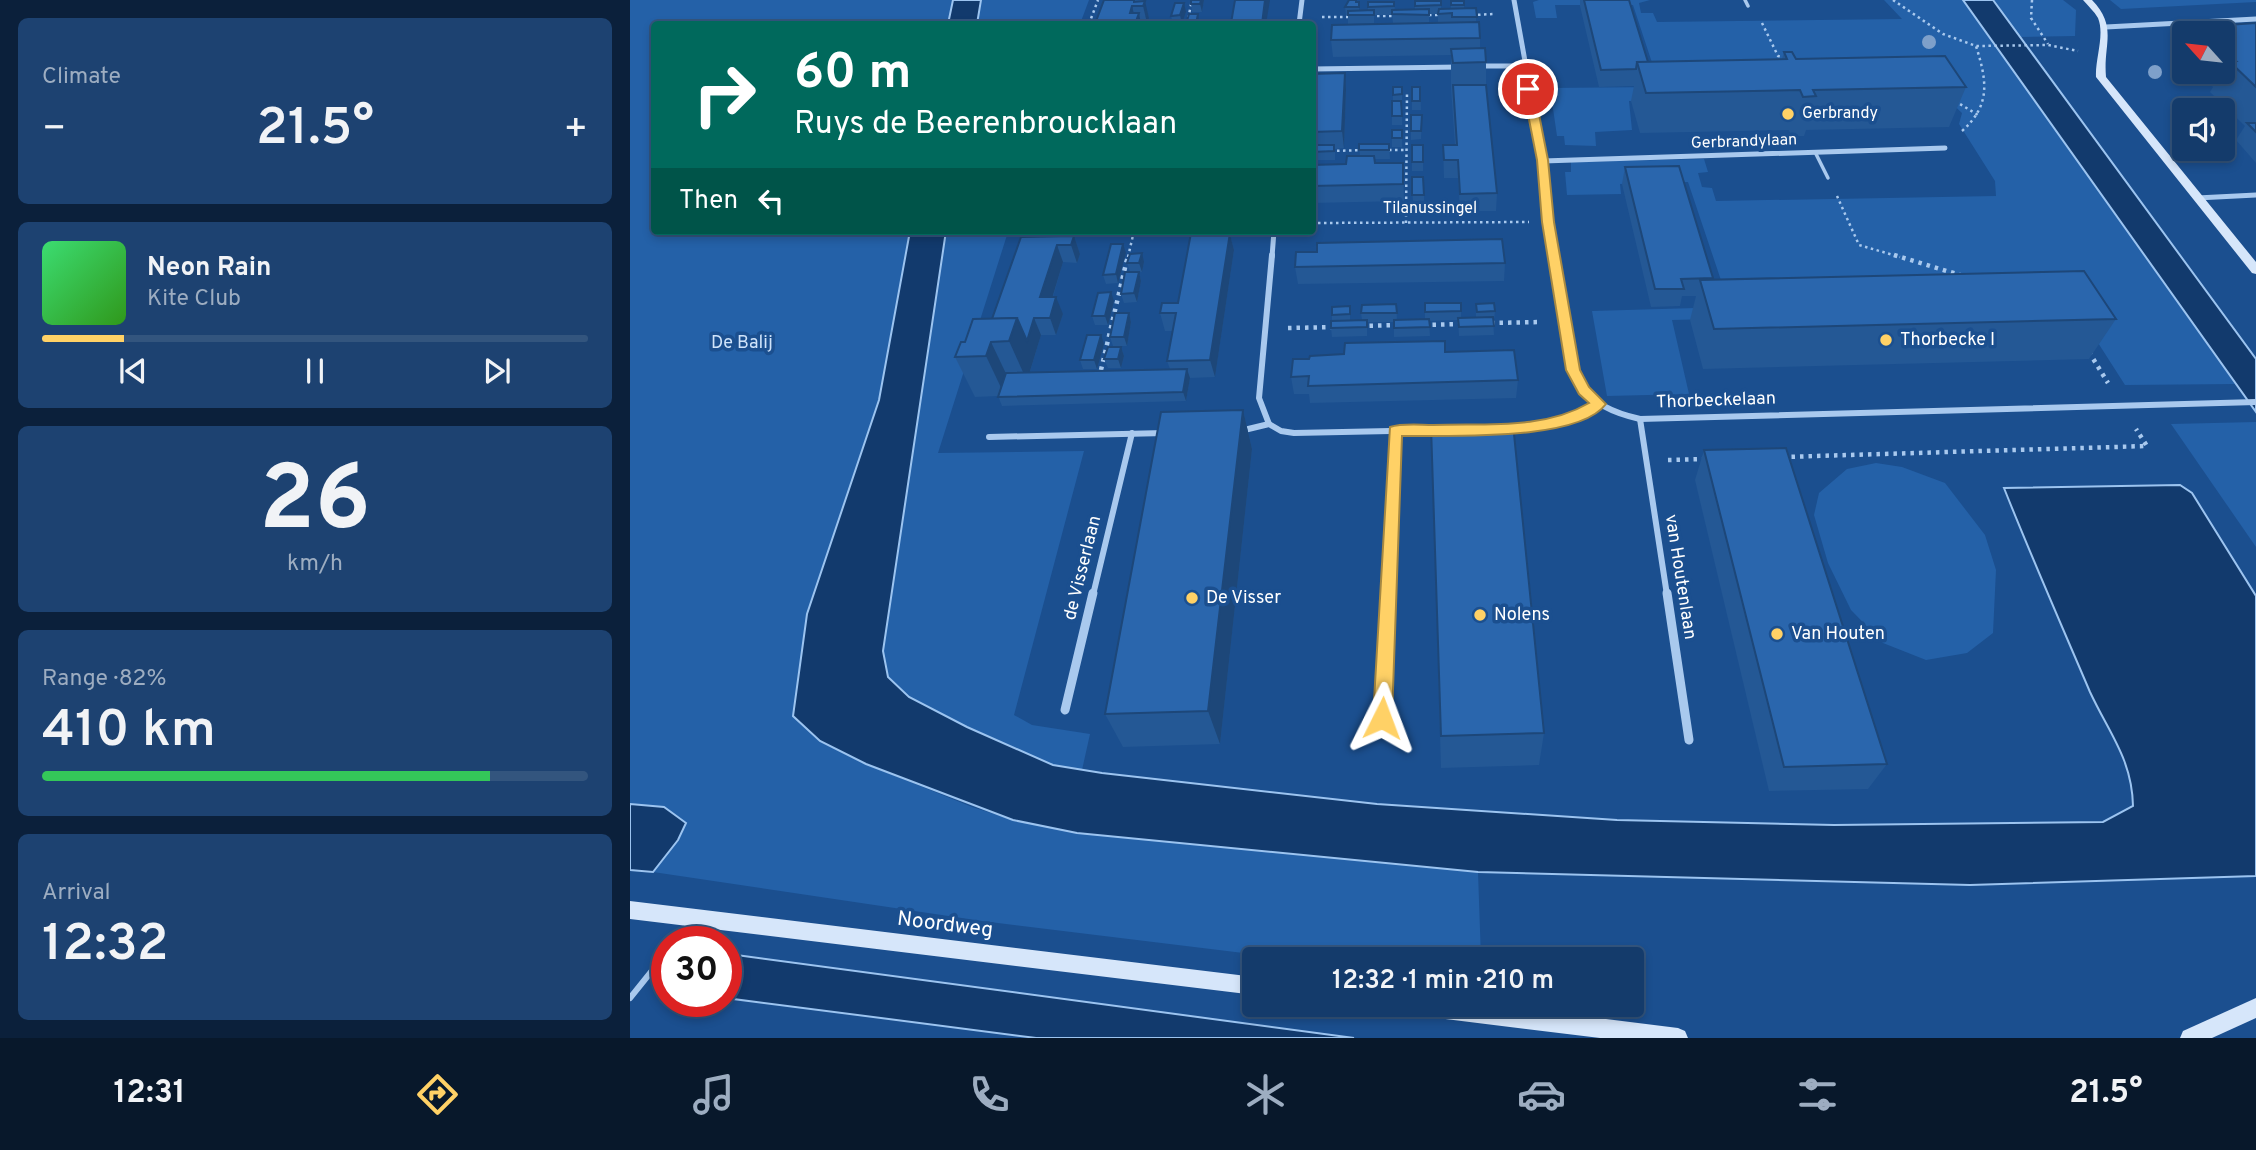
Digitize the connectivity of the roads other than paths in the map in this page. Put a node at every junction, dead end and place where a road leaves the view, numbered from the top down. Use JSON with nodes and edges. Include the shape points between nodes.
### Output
{"nodes":[{"id":1,"x":1302,"y":0,"type":"edge"},
{"id":2,"x":1514,"y":0,"type":"edge"},
{"id":3,"x":1745,"y":0,"type":"edge"},
{"id":4,"x":2087,"y":0,"type":"edge"},
{"id":5,"x":1748,"y":6,"type":"dead end"},
{"id":6,"x":2256,"y":19,"type":"edge"},
{"id":7,"x":1300,"y":21,"type":"edge"},
{"id":8,"x":2106,"y":27,"type":"junction"},
{"id":9,"x":1524,"y":66,"type":"junction"},
{"id":10,"x":1316,"y":69,"type":"edge"},
{"id":11,"x":1945,"y":148,"type":"road end"},
{"id":12,"x":1815,"y":152,"type":"junction"},
{"id":13,"x":1543,"y":160,"type":"junction"},
{"id":14,"x":1828,"y":178,"type":"road end"},
{"id":15,"x":2256,"y":195,"type":"edge"},
{"id":16,"x":2197,"y":198,"type":"junction"},
{"id":17,"x":1274,"y":235,"type":"edge"},
{"id":18,"x":2256,"y":270,"type":"edge"},
{"id":19,"x":2256,"y":402,"type":"edge"},
{"id":20,"x":1599,"y":404,"type":"junction"},
{"id":21,"x":1640,"y":419,"type":"junction"},
{"id":22,"x":1269,"y":424,"type":"junction"},
{"id":23,"x":1497,"y":429,"type":"edge"},
{"id":24,"x":1446,"y":430,"type":"edge"},
{"id":25,"x":1227,"y":431,"type":"edge"},
{"id":26,"x":1395,"y":431,"type":"junction"},
{"id":27,"x":1173,"y":432,"type":"edge"},
{"id":28,"x":1132,"y":433,"type":"junction"},
{"id":29,"x":989,"y":437,"type":"dead end"},
{"id":30,"x":1065,"y":710,"type":"dead end"},
{"id":31,"x":1382,"y":718,"type":"dead end"},
{"id":32,"x":1689,"y":740,"type":"dead end"},
{"id":33,"x":630,"y":910,"type":"edge"},
{"id":34,"x":695,"y":917,"type":"junction"},
{"id":35,"x":688,"y":926,"type":"edge"},
{"id":36,"x":651,"y":972,"type":"edge"},
{"id":37,"x":1242,"y":984,"type":"edge"},
{"id":38,"x":630,"y":999,"type":"edge"},
{"id":39,"x":2256,"y":1008,"type":"edge"},
{"id":40,"x":1509,"y":1017,"type":"edge"},
{"id":41,"x":1678,"y":1038,"type":"edge"},
{"id":42,"x":2190,"y":1038,"type":"edge"}],
"edges":[{"from":1,"to":7,"type":"street"},
{"from":2,"to":9,"type":"street","name":"Thorbeckelaan"},
{"from":3,"to":5,"type":"lane"},
{"from":4,"to":8,"type":"main road","via":[[2101,12]]},
{"from":6,"to":8,"type":"street"},
{"from":8,"to":16,"type":"main road","via":[[2098,62],[2101,77]]},
{"from":9,"to":10,"type":"street"},
{"from":9,"to":13,"type":"street","name":"Thorbeckelaan"},
{"from":11,"to":12,"type":"street","name":"Gerbrandylaan"},
{"from":12,"to":13,"type":"street","name":"Gerbrandylaan"},
{"from":12,"to":14,"type":"lane"},
{"from":13,"to":20,"type":"street","name":"Thorbeckelaan","via":[[1548,222],[1573,370]]},
{"from":15,"to":16,"type":"street"},
{"from":16,"to":18,"type":"main road"},
{"from":17,"to":22,"type":"street","via":[[1259,398]]},
{"from":19,"to":21,"type":"street","name":"Thorbeckelaan"},
{"from":20,"to":21,"type":"street","name":"Thorbeckelaan"},
{"from":20,"to":23,"type":"street","via":[[1555,423]]},
{"from":21,"to":32,"type":"street","name":"van Houtenlaan"},
{"from":22,"to":25,"type":"street"},
{"from":22,"to":26,"type":"street","via":[[1294,433]]},
{"from":24,"to":26,"type":"street"},
{"from":26,"to":31,"type":"street"},
{"from":27,"to":28,"type":"street"},
{"from":28,"to":29,"type":"street"},
{"from":28,"to":30,"type":"street","name":"de Visserlaan"},
{"from":33,"to":34,"type":"main road","name":"Noordweg"},
{"from":34,"to":35,"type":"lane"},
{"from":34,"to":37,"type":"main road","name":"Noordweg"},
{"from":36,"to":38,"type":"lane"},
{"from":39,"to":42,"type":"main road"},
{"from":40,"to":41,"type":"main road"}]}
